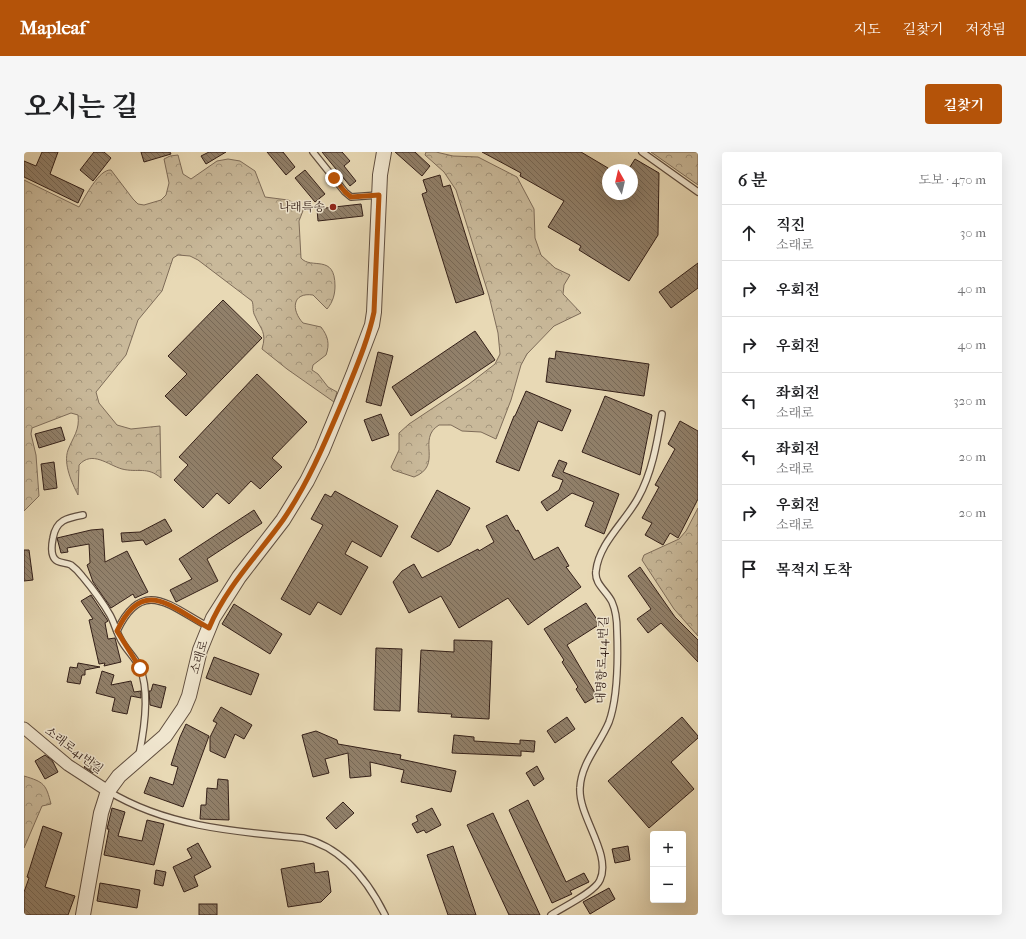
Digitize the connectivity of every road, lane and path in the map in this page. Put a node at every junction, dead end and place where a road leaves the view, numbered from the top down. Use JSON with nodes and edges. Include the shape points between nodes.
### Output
{"nodes":[{"id":1,"x":313,"y":152,"type":"edge"},
{"id":2,"x":384,"y":152,"type":"edge"},
{"id":3,"x":642,"y":152,"type":"edge"},
{"id":4,"x":698,"y":192,"type":"edge"},
{"id":5,"x":379,"y":195,"type":"junction"},
{"id":6,"x":662,"y":414,"type":"dead end"},
{"id":7,"x":83,"y":515,"type":"dead end"},
{"id":8,"x":209,"y":628,"type":"junction"},
{"id":9,"x":117,"y":631,"type":"junction"},
{"id":10,"x":24,"y":728,"type":"edge"},
{"id":11,"x":138,"y":759,"type":"junction"},
{"id":12,"x":108,"y":791,"type":"junction"},
{"id":13,"x":83,"y":915,"type":"edge"},
{"id":14,"x":385,"y":915,"type":"edge"},
{"id":15,"x":551,"y":915,"type":"edge"}],
"edges":[{"from":1,"to":5,"type":"lane","via":[[351,197]]},
{"from":2,"to":5,"type":"street","name":"소래로"},
{"from":3,"to":4,"type":"lane"},
{"from":5,"to":8,"type":"street","name":"소래로","via":[[374,312],[372,325],[353,375],[307,481],[283,520],[239,577]]},
{"from":6,"to":15,"type":"lane","name":"대명항로414번길","via":[[654,454],[642,490],[631,510],[603,548],[596,573],[596,580],[615,610],[615,690],[608,723],[585,767],[580,789],[585,813],[603,865],[602,874],[597,885]]},
{"from":7,"to":9,"type":"lane","via":[[67,518],[59,523],[54,532],[53,556],[56,561],[70,564],[78,571],[94,590]]},
{"from":8,"to":9,"type":"lane","via":[[159,599],[133,607]]},
{"from":8,"to":11,"type":"street","name":"소래로","via":[[200,650],[190,696],[184,708],[165,736]]},
{"from":9,"to":11,"type":"lane","via":[[140,668],[143,684],[144,726]]},
{"from":10,"to":12,"type":"street","name":"소래로41번길","via":[[68,765]]},
{"from":11,"to":12,"type":"street","name":"소래로","via":[[119,776]]},
{"from":12,"to":13,"type":"street","name":"소래로","via":[[101,813]]},
{"from":12,"to":14,"type":"lane","via":[[126,802],[210,828],[317,841],[358,873]]}]}
